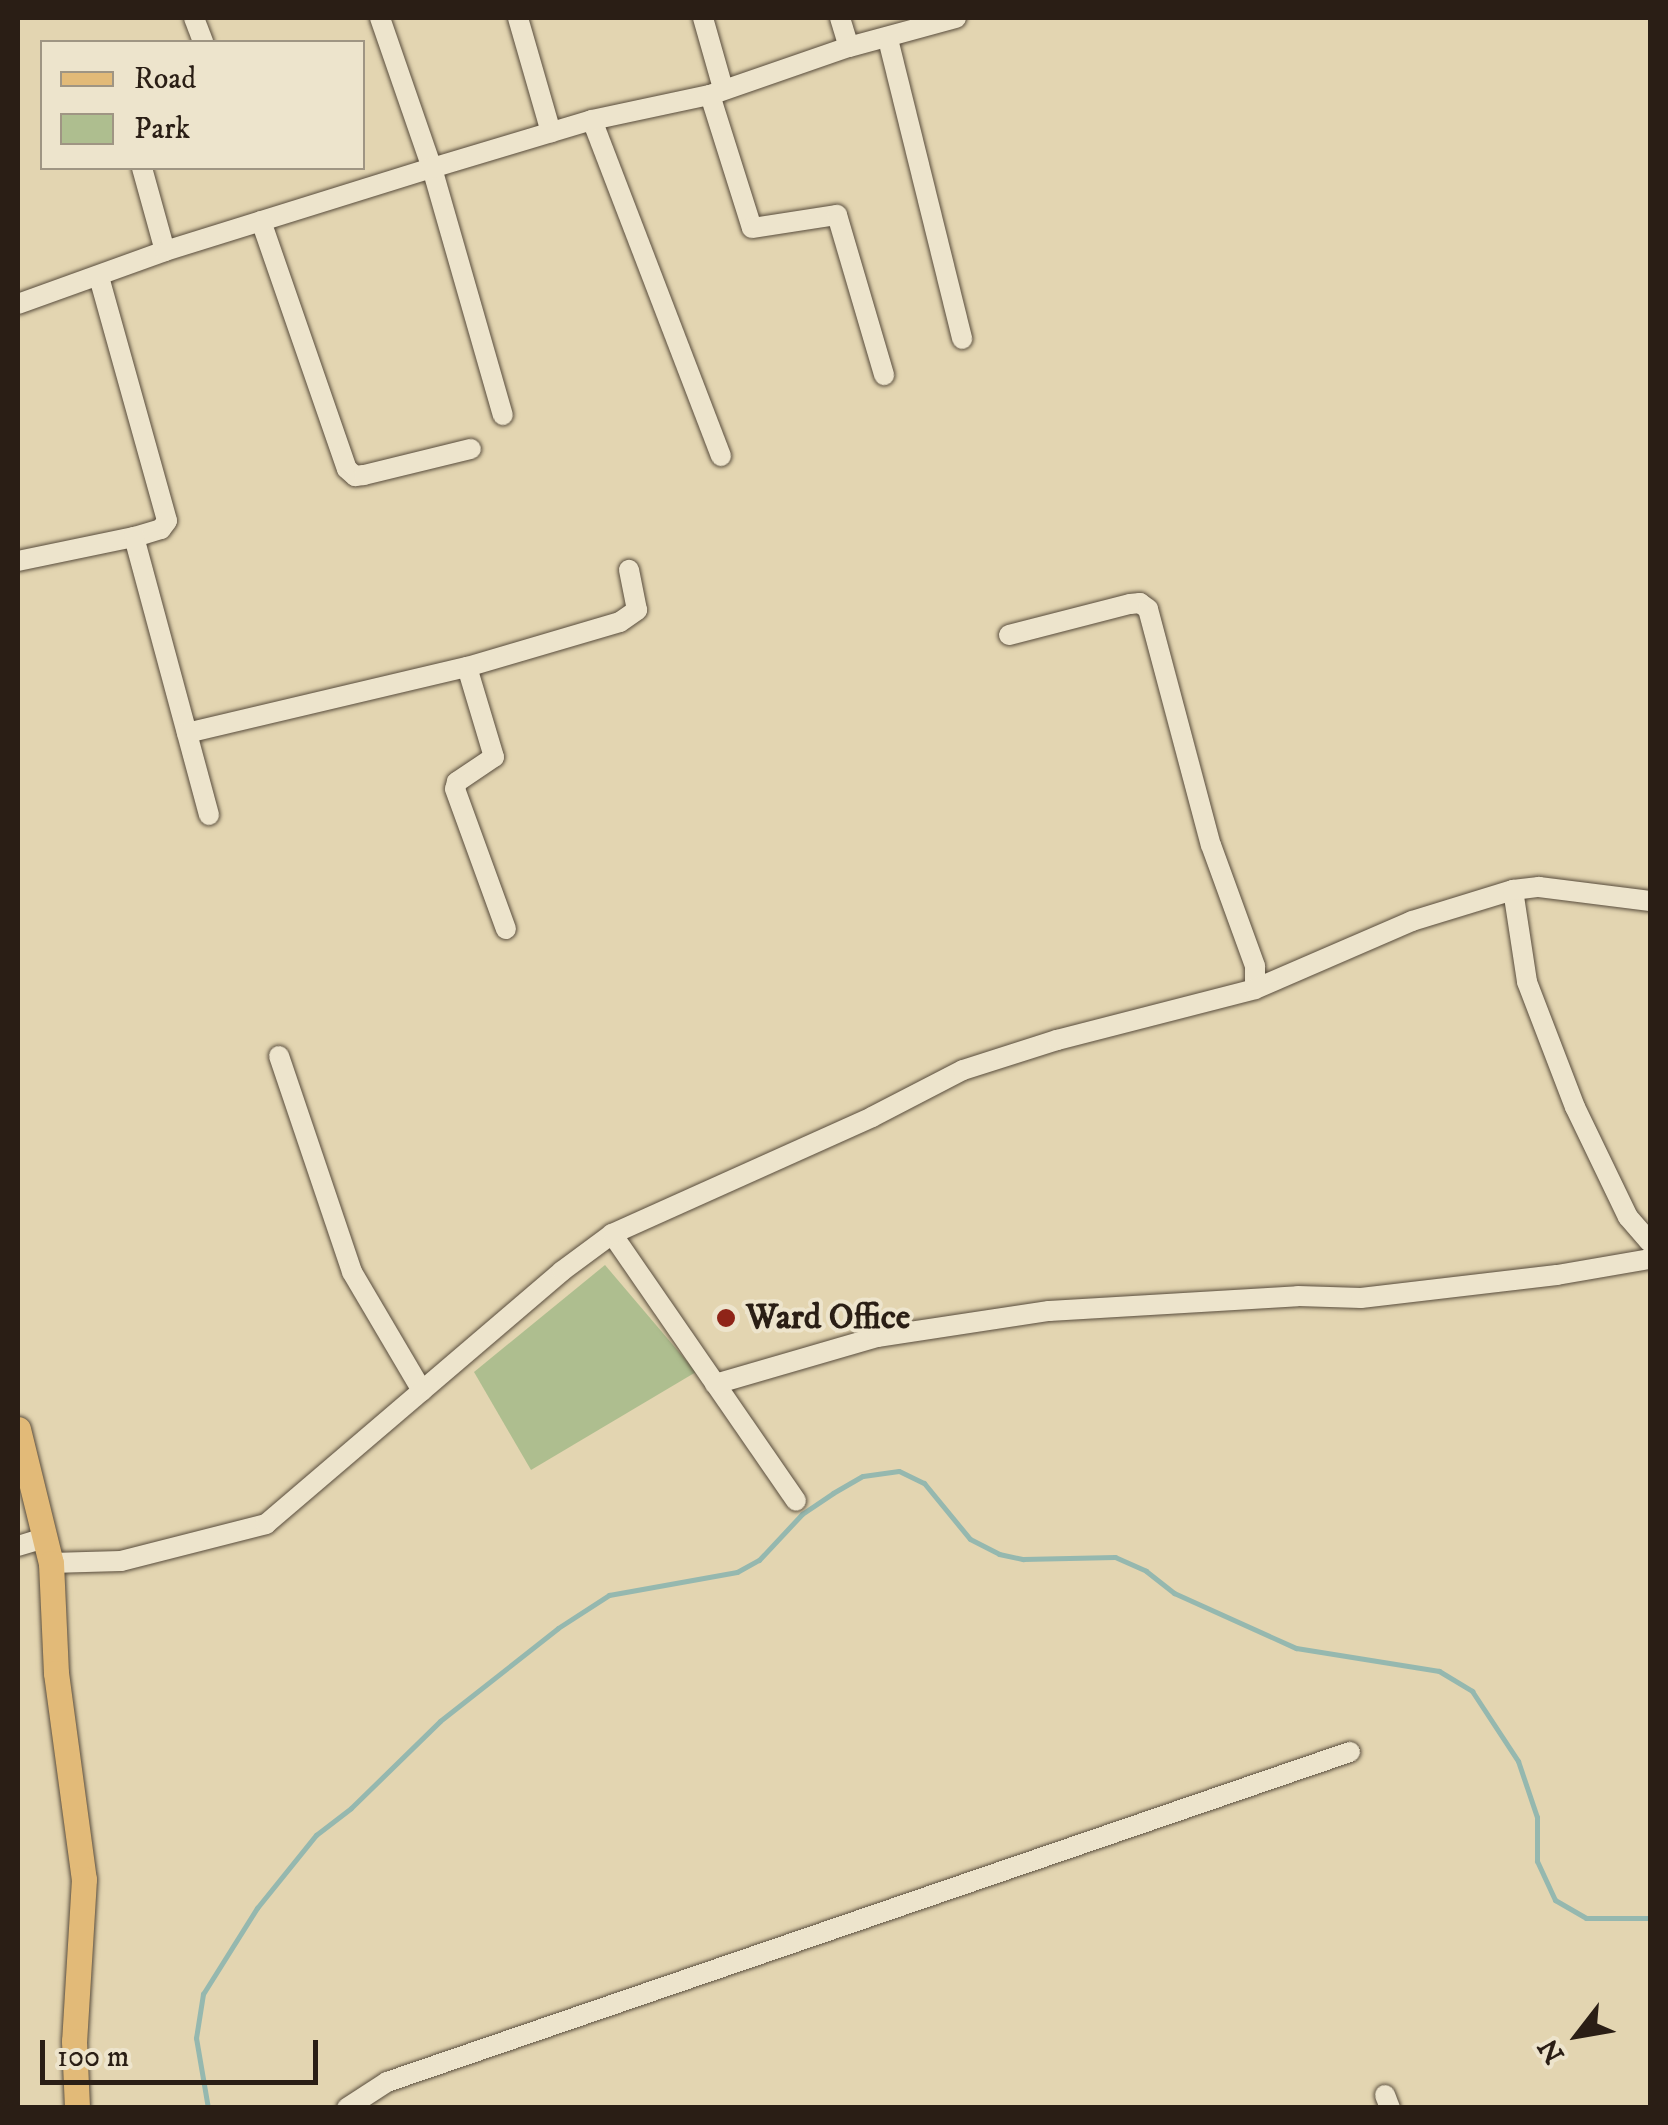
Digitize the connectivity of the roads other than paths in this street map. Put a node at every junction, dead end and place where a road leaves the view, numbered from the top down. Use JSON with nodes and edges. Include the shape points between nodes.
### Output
{"nodes":[{"id":1,"x":380,"y":18,"type":"edge"},
{"id":2,"x":518,"y":18,"type":"edge"},
{"id":3,"x":703,"y":18,"type":"edge"},
{"id":4,"x":840,"y":18,"type":"edge"},
{"id":5,"x":956,"y":18,"type":"edge"},
{"id":6,"x":888,"y":39,"type":"junction"},
{"id":7,"x":850,"y":47,"type":"junction"},
{"id":8,"x":716,"y":91,"type":"junction"},
{"id":9,"x":592,"y":120,"type":"junction"},
{"id":10,"x":551,"y":132,"type":"junction"},
{"id":11,"x":432,"y":168,"type":"junction"},
{"id":12,"x":143,"y":170,"type":"edge"},
{"id":13,"x":261,"y":221,"type":"junction"},
{"id":14,"x":165,"y":250,"type":"junction"},
{"id":15,"x":98,"y":276,"type":"junction"},
{"id":16,"x":18,"y":304,"type":"edge"},
{"id":17,"x":962,"y":339,"type":"dead end"},
{"id":18,"x":884,"y":375,"type":"dead end"},
{"id":19,"x":504,"y":416,"type":"dead end"},
{"id":20,"x":472,"y":450,"type":"dead end"},
{"id":21,"x":721,"y":456,"type":"dead end"},
{"id":22,"x":134,"y":536,"type":"junction"},
{"id":23,"x":18,"y":561,"type":"edge"},
{"id":24,"x":629,"y":570,"type":"dead end"},
{"id":25,"x":1009,"y":634,"type":"dead end"},
{"id":26,"x":467,"y":667,"type":"junction"},
{"id":27,"x":187,"y":733,"type":"junction"},
{"id":28,"x":208,"y":814,"type":"dead end"},
{"id":29,"x":1513,"y":890,"type":"junction"},
{"id":30,"x":1650,"y":901,"type":"edge"},
{"id":31,"x":506,"y":929,"type":"dead end"},
{"id":32,"x":1255,"y":989,"type":"junction"},
{"id":33,"x":280,"y":1056,"type":"dead end"},
{"id":34,"x":612,"y":1234,"type":"junction"},
{"id":35,"x":1650,"y":1242,"type":"edge"},
{"id":36,"x":1650,"y":1259,"type":"edge"},
{"id":37,"x":714,"y":1384,"type":"junction"},
{"id":38,"x":422,"y":1391,"type":"junction"},
{"id":39,"x":18,"y":1429,"type":"edge"},
{"id":40,"x":796,"y":1501,"type":"dead end"},
{"id":41,"x":18,"y":1546,"type":"edge"},
{"id":42,"x":48,"y":1550,"type":"junction"},
{"id":43,"x":1350,"y":1752,"type":"dead end"},
{"id":44,"x":77,"y":2108,"type":"edge"},
{"id":45,"x":347,"y":2108,"type":"edge"}],
"edges":[{"from":1,"to":11,"type":"street"},
{"from":2,"to":10,"type":"street"},
{"from":3,"to":8,"type":"street"},
{"from":4,"to":7,"type":"street"},
{"from":5,"to":6,"type":"street"},
{"from":6,"to":7,"type":"street"},
{"from":6,"to":17,"type":"street"},
{"from":7,"to":8,"type":"street"},
{"from":8,"to":9,"type":"street"},
{"from":8,"to":18,"type":"street","via":[[752,228],[837,214]]},
{"from":9,"to":10,"type":"street"},
{"from":9,"to":21,"type":"street"},
{"from":10,"to":11,"type":"street"},
{"from":11,"to":13,"type":"street"},
{"from":11,"to":19,"type":"street"},
{"from":12,"to":14,"type":"street"},
{"from":13,"to":14,"type":"street"},
{"from":13,"to":20,"type":"street","via":[[346,469],[364,475]]},
{"from":14,"to":15,"type":"street"},
{"from":15,"to":16,"type":"street"},
{"from":15,"to":22,"type":"street","via":[[166,521],[161,529]]},
{"from":22,"to":23,"type":"street"},
{"from":22,"to":27,"type":"street"},
{"from":24,"to":26,"type":"street","via":[[633,617]]},
{"from":25,"to":32,"type":"street","via":[[1130,604],[1148,609],[1210,845],[1255,966]]},
{"from":26,"to":27,"type":"street"},
{"from":26,"to":31,"type":"street","via":[[494,757],[456,789]]},
{"from":27,"to":28,"type":"street"},
{"from":29,"to":30,"type":"street","via":[[1539,887]]},
{"from":29,"to":32,"type":"street","via":[[1412,921]]},
{"from":29,"to":35,"type":"street","via":[[1527,982],[1574,1106],[1628,1217]]},
{"from":32,"to":34,"type":"street","via":[[964,1070]]},
{"from":33,"to":38,"type":"street","via":[[352,1272]]},
{"from":34,"to":37,"type":"street"},
{"from":34,"to":38,"type":"street"},
{"from":36,"to":37,"type":"street","via":[[1361,1298],[1049,1311],[878,1338]]},
{"from":37,"to":40,"type":"street"},
{"from":38,"to":42,"type":"street","via":[[266,1524],[121,1561]]},
{"from":39,"to":42,"type":"main road"},
{"from":41,"to":42,"type":"street"},
{"from":42,"to":44,"type":"main road","via":[[56,1674],[84,1878],[74,2041]]},
{"from":43,"to":45,"type":"street","via":[[386,2082]]}]}
